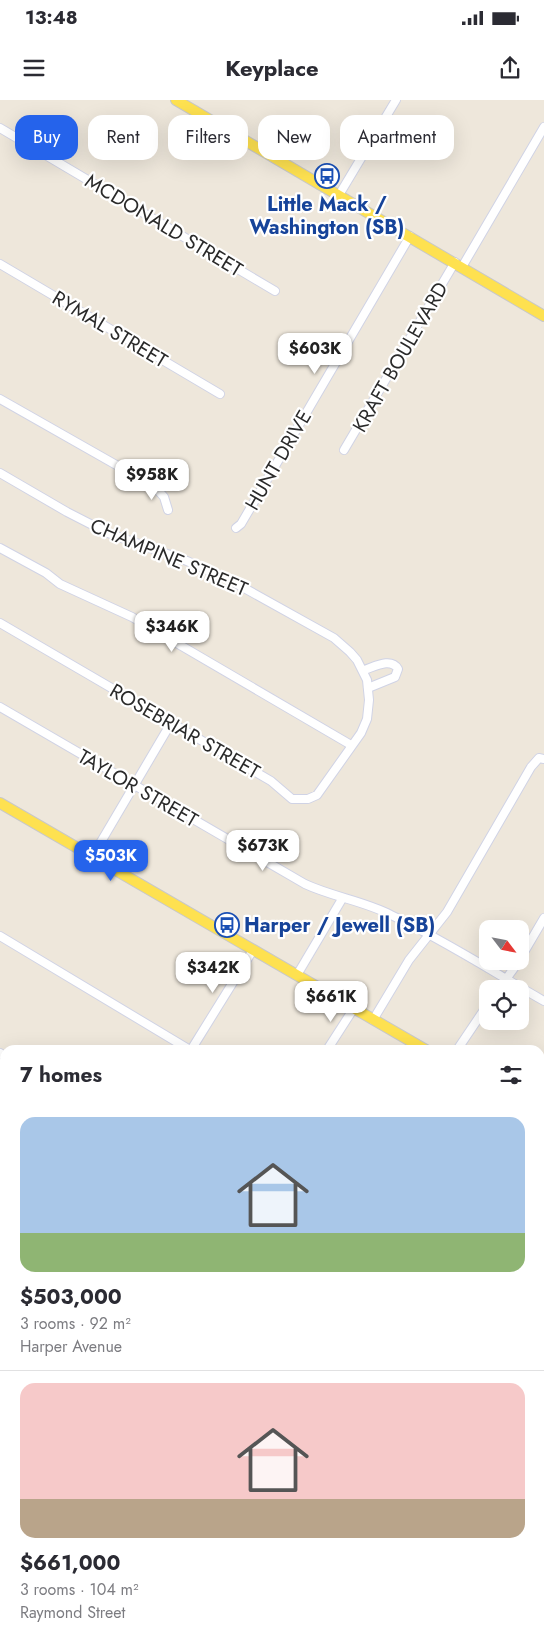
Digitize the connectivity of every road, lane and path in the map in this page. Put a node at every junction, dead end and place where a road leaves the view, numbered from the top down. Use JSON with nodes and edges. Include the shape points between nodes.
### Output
{"nodes":[{"id":1,"x":176,"y":100,"type":"edge"},
{"id":2,"x":396,"y":100,"type":"edge"},
{"id":3,"x":544,"y":127,"type":"edge"},
{"id":4,"x":0,"y":128,"type":"edge"},
{"id":5,"x":339,"y":195,"type":"junction"},
{"id":6,"x":410,"y":236,"type":"junction"},
{"id":7,"x":0,"y":264,"type":"edge"},
{"id":8,"x":459,"y":265,"type":"junction"},
{"id":9,"x":276,"y":291,"type":"dead end"},
{"id":10,"x":544,"y":316,"type":"edge"},
{"id":11,"x":220,"y":394,"type":"dead end"},
{"id":12,"x":0,"y":399,"type":"edge"},
{"id":13,"x":344,"y":450,"type":"dead end"},
{"id":14,"x":0,"y":473,"type":"edge"},
{"id":15,"x":168,"y":510,"type":"dead end"},
{"id":16,"x":236,"y":528,"type":"dead end"},
{"id":17,"x":2,"y":550,"type":"edge"},
{"id":18,"x":0,"y":560,"type":"edge"},
{"id":19,"x":0,"y":623,"type":"edge"},
{"id":20,"x":364,"y":670,"type":"junction"},
{"id":21,"x":368,"y":688,"type":"junction"},
{"id":22,"x":0,"y":707,"type":"edge"},
{"id":23,"x":171,"y":723,"type":"junction"},
{"id":24,"x":351,"y":745,"type":"junction"},
{"id":25,"x":542,"y":759,"type":"edge"},
{"id":26,"x":134,"y":786,"type":"junction"},
{"id":27,"x":0,"y":803,"type":"edge"},
{"id":28,"x":92,"y":857,"type":"junction"},
{"id":29,"x":342,"y":899,"type":"junction"},
{"id":30,"x":544,"y":918,"type":"edge"},
{"id":31,"x":430,"y":934,"type":"junction"},
{"id":32,"x":0,"y":936,"type":"edge"},
{"id":33,"x":529,"y":943,"type":"edge"},
{"id":34,"x":253,"y":950,"type":"junction"},
{"id":35,"x":513,"y":970,"type":"edge"},
{"id":36,"x":297,"y":975,"type":"junction"},
{"id":37,"x":507,"y":980,"type":"joint"},
{"id":38,"x":529,"y":992,"type":"edge"},
{"id":39,"x":544,"y":1001,"type":"edge"},
{"id":40,"x":354,"y":1008,"type":"junction"},
{"id":41,"x":479,"y":1017,"type":"edge"},
{"id":42,"x":373,"y":1020,"type":"junction"},
{"id":43,"x":183,"y":1045,"type":"edge"},
{"id":44,"x":194,"y":1045,"type":"edge"},
{"id":45,"x":330,"y":1045,"type":"edge"},
{"id":46,"x":417,"y":1045,"type":"edge"},
{"id":47,"x":460,"y":1045,"type":"edge"}],
"edges":[{"from":1,"to":5,"type":"main road"},
{"from":2,"to":5,"type":"street"},
{"from":3,"to":8,"type":"street","name":"KRAFT BOULEVARD"},
{"from":4,"to":9,"type":"street","name":"MCDONALD STREET"},
{"from":5,"to":6,"type":"main road"},
{"from":6,"to":8,"type":"main road"},
{"from":6,"to":16,"type":"street","name":"HUNT DRIVE"},
{"from":7,"to":11,"type":"street","name":"RYMAL STREET"},
{"from":8,"to":10,"type":"main road"},
{"from":8,"to":13,"type":"street","name":"KRAFT BOULEVARD"},
{"from":12,"to":15,"type":"street","via":[[147,483],[160,492]]},
{"from":14,"to":20,"type":"street","name":"CHAMPINE STREET","via":[[108,533],[187,561],[257,594],[334,638]]},
{"from":17,"to":18,"type":"street"},
{"from":17,"to":24,"type":"street","via":[[60,584],[132,617]]},
{"from":19,"to":23,"type":"street","name":"ROSEBRIAR STREET"},
{"from":20,"to":21,"type":"street","name":"CHAMPINE STREET"},
{"from":20,"to":21,"type":"street","via":[[390,663],[398,670],[392,679]]},
{"from":21,"to":24,"type":"street","name":"CHAMPINE STREET","via":[[367,719]]},
{"from":22,"to":26,"type":"street","name":"TAYLOR STREET"},
{"from":23,"to":24,"type":"street","name":"ROSEBRIAR STREET","via":[[271,781],[289,798],[297,800],[317,795]]},
{"from":23,"to":26,"type":"street"},
{"from":25,"to":31,"type":"street","via":[[531,767]]},
{"from":26,"to":28,"type":"street"},
{"from":26,"to":29,"type":"street","name":"TAYLOR STREET","via":[[305,884]]},
{"from":27,"to":28,"type":"main road"},
{"from":28,"to":34,"type":"main road"},
{"from":29,"to":31,"type":"street","name":"TAYLOR STREET","via":[[378,909]]},
{"from":29,"to":36,"type":"street"},
{"from":30,"to":33,"type":"street"},
{"from":31,"to":37,"type":"street","name":"TAYLOR STREET"},
{"from":31,"to":42,"type":"street","via":[[409,960]]},
{"from":32,"to":43,"type":"street"},
{"from":34,"to":36,"type":"main road"},
{"from":34,"to":44,"type":"street"},
{"from":35,"to":37,"type":"street"},
{"from":36,"to":40,"type":"main road"},
{"from":38,"to":39,"type":"street","name":"TAYLOR STREET"},
{"from":40,"to":42,"type":"main road"},
{"from":40,"to":45,"type":"street"},
{"from":41,"to":47,"type":"street"},
{"from":42,"to":46,"type":"main road"}]}
